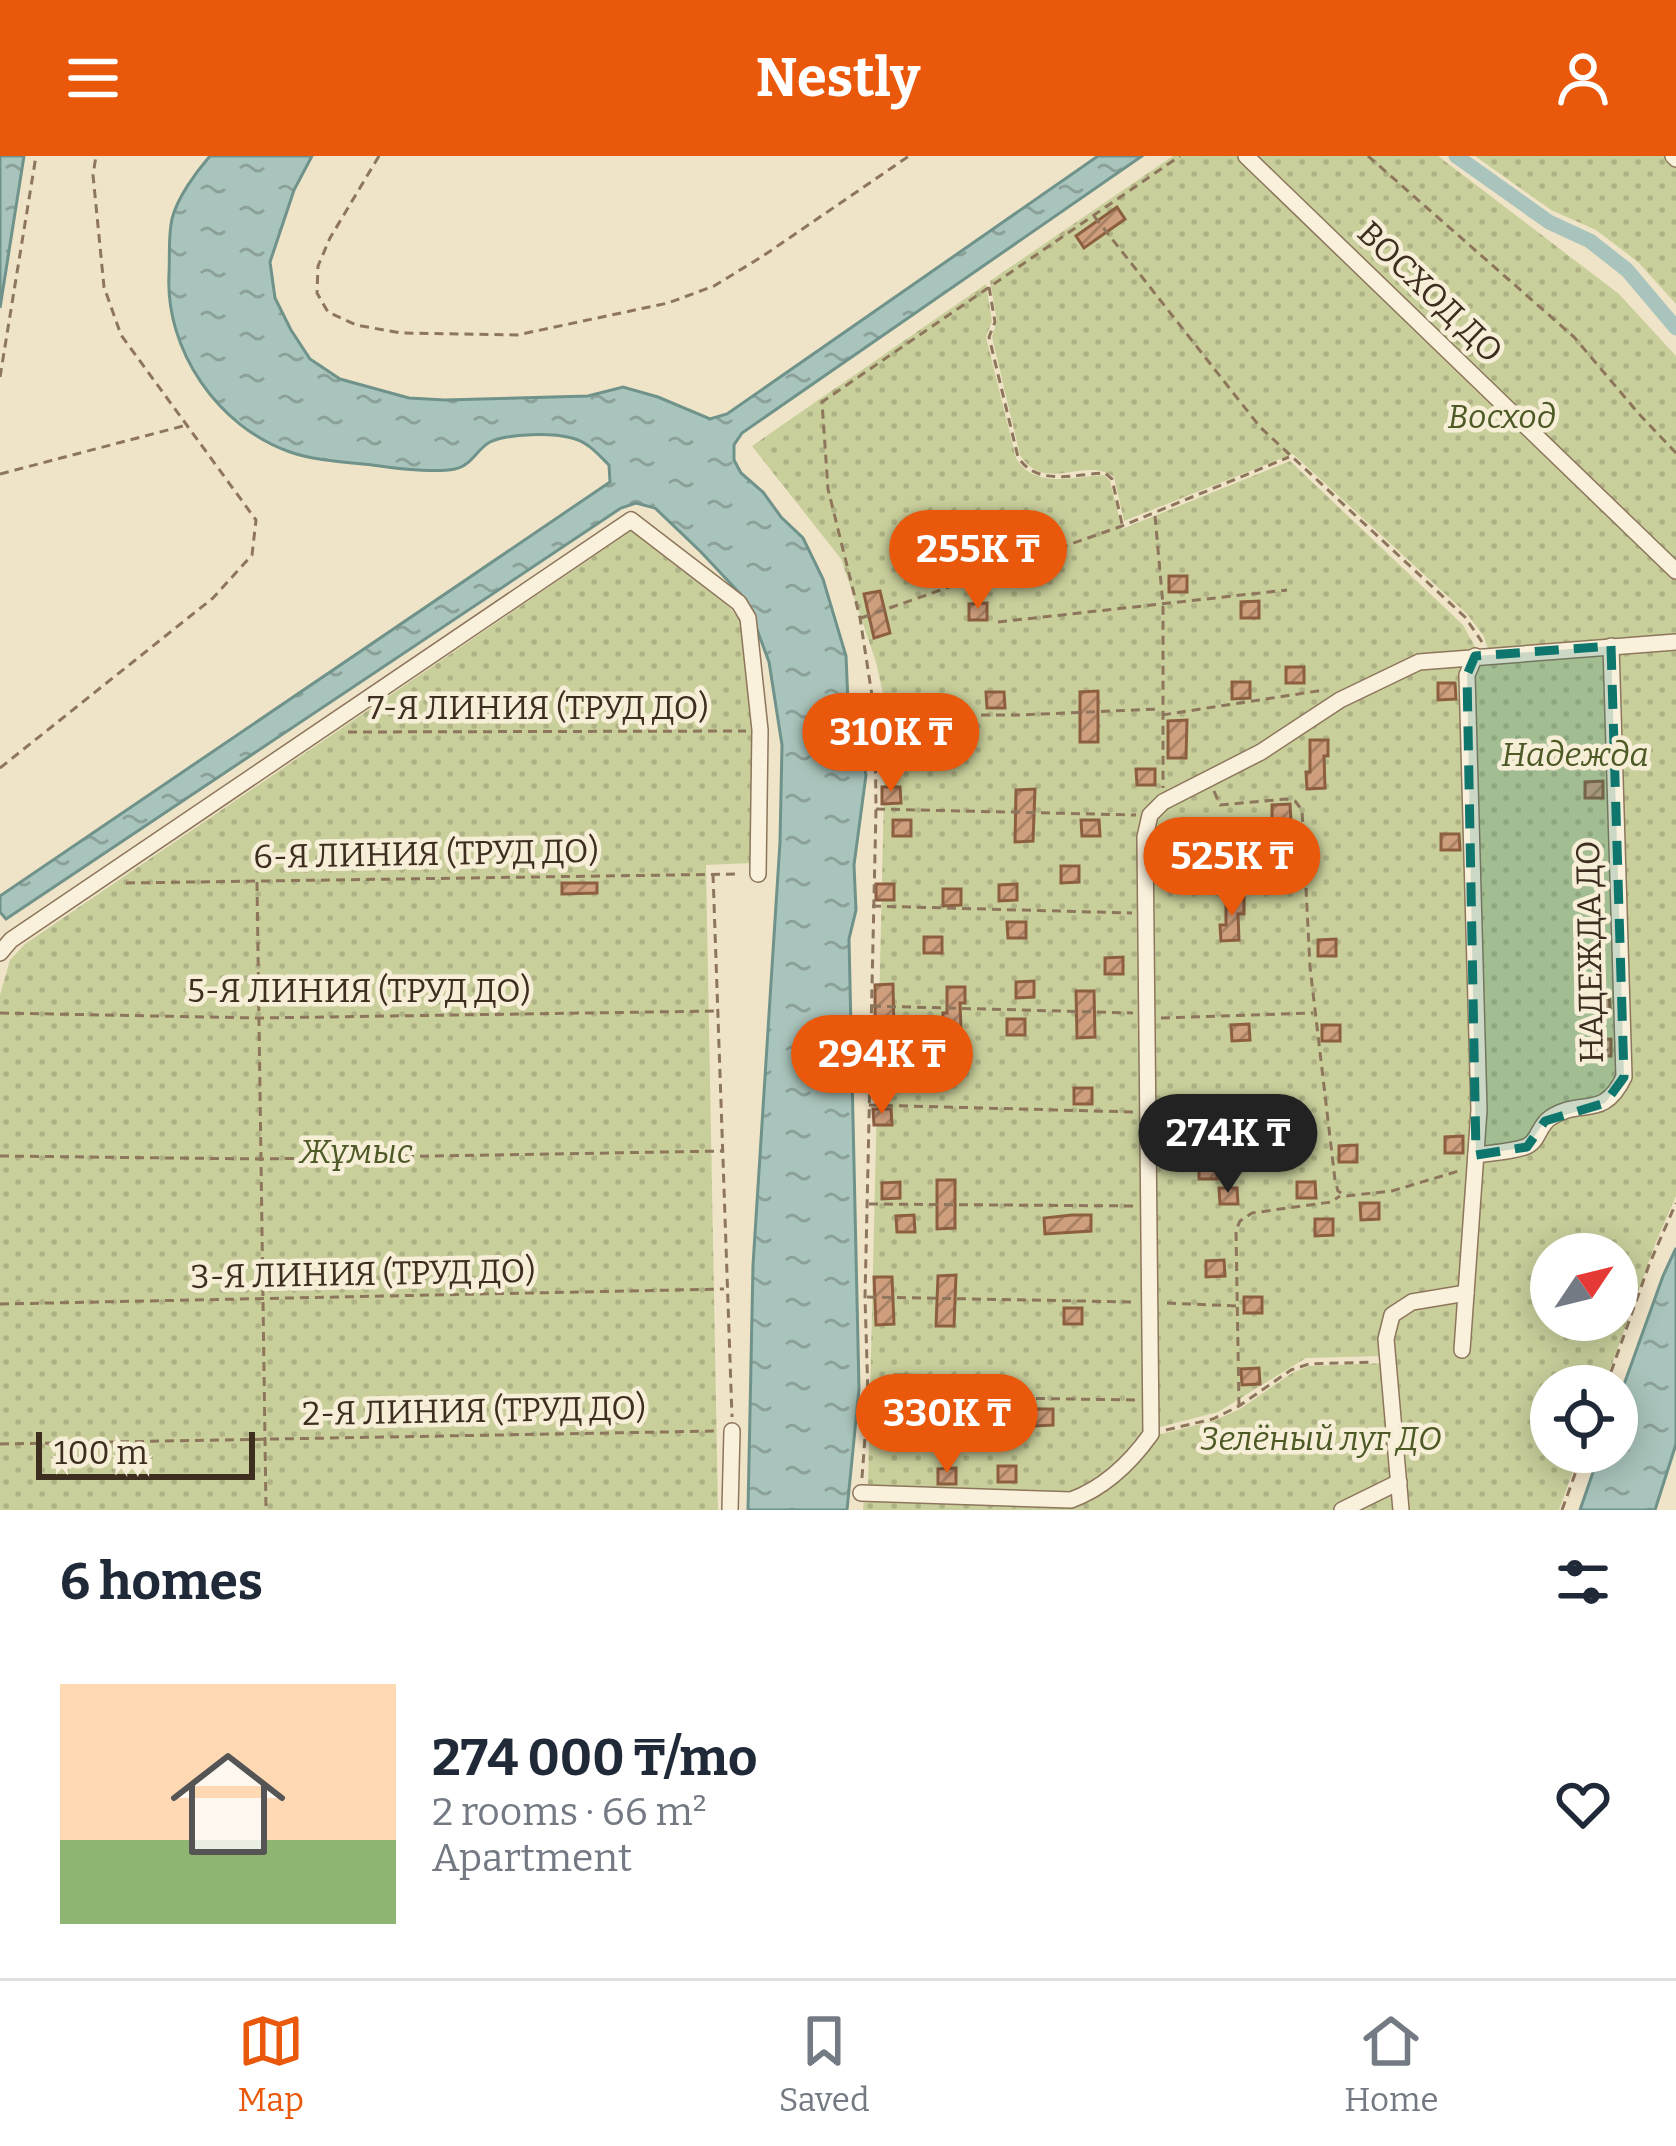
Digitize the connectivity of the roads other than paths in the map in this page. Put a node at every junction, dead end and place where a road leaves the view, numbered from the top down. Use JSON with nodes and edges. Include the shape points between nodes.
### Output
{"nodes":[{"id":1,"x":1246,"y":156,"type":"edge"},
{"id":2,"x":1676,"y":571,"type":"edge"},
{"id":3,"x":1676,"y":642,"type":"edge"},
{"id":4,"x":1611,"y":646,"type":"junction"},
{"id":5,"x":1481,"y":655,"type":"junction"},
{"id":6,"x":758,"y":874,"type":"road end"},
{"id":7,"x":0,"y":953,"type":"edge"},
{"id":8,"x":1476,"y":1161,"type":"junction"},
{"id":9,"x":1466,"y":1293,"type":"junction"},
{"id":10,"x":1462,"y":1350,"type":"dead end"},
{"id":11,"x":733,"y":1430,"type":"road end"},
{"id":12,"x":1399,"y":1482,"type":"junction"},
{"id":13,"x":861,"y":1493,"type":"road end"},
{"id":14,"x":730,"y":1510,"type":"edge"},
{"id":15,"x":1342,"y":1510,"type":"edge"},
{"id":16,"x":1401,"y":1510,"type":"edge"}],
"edges":[{"from":1,"to":2,"type":"street","name":"ВОСХОД ДО"},
{"from":3,"to":4,"type":"street"},
{"from":4,"to":5,"type":"street"},
{"from":4,"to":8,"type":"street","name":"НАДЕЖДА ДО","via":[[1624,1077],[1605,1103],[1560,1113],[1527,1147]]},
{"from":5,"to":8,"type":"street","via":[[1467,675]]},
{"from":5,"to":13,"type":"street","via":[[1419,662],[1340,700],[1150,815],[1144,837],[1151,1434],[1131,1462],[1071,1500]]},
{"from":6,"to":7,"type":"street","via":[[760,730],[748,618],[631,520]]},
{"from":8,"to":9,"type":"street"},
{"from":9,"to":10,"type":"street"},
{"from":9,"to":12,"type":"street","via":[[1412,1302],[1392,1315],[1386,1339]]},
{"from":11,"to":14,"type":"street"},
{"from":12,"to":15,"type":"street"},
{"from":12,"to":16,"type":"street"}]}
